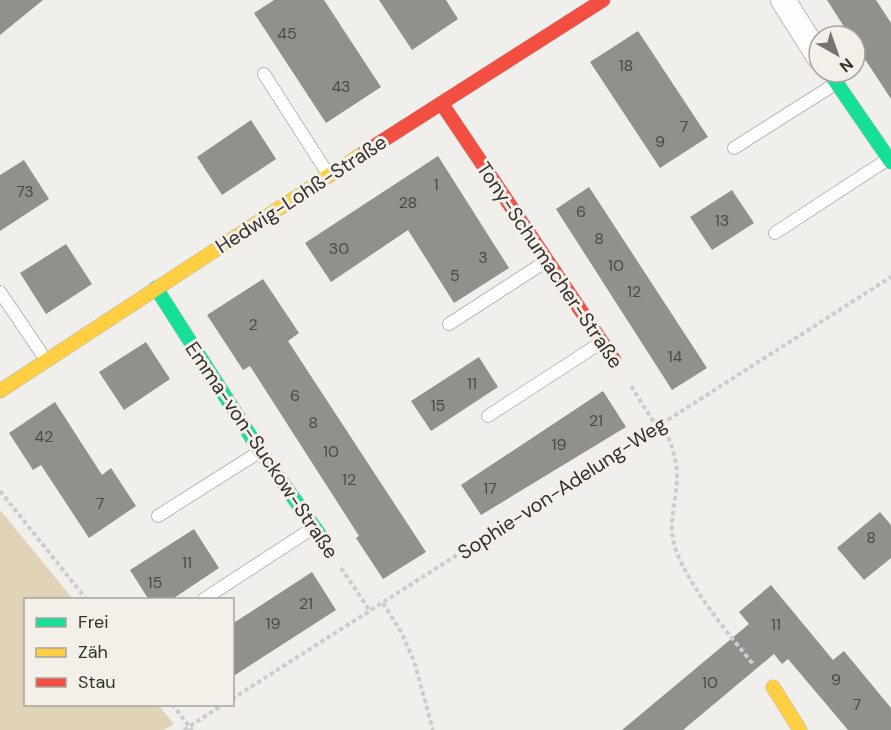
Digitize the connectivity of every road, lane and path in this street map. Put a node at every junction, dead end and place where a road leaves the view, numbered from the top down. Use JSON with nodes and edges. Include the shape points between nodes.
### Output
{"nodes":[{"id":1,"x":603,"y":0,"type":"edge"},
{"id":2,"x":783,"y":0,"type":"edge"},
{"id":3,"x":807,"y":38,"type":"edge"},
{"id":4,"x":264,"y":74,"type":"dead end"},
{"id":5,"x":822,"y":84,"type":"edge"},
{"id":6,"x":837,"y":84,"type":"edge"},
{"id":7,"x":442,"y":104,"type":"junction"},
{"id":8,"x":734,"y":148,"type":"dead end"},
{"id":9,"x":890,"y":160,"type":"edge"},
{"id":10,"x":329,"y":175,"type":"junction"},
{"id":11,"x":776,"y":233,"type":"dead end"},
{"id":12,"x":546,"y":262,"type":"junction"},
{"id":13,"x":891,"y":277,"type":"edge"},
{"id":14,"x":156,"y":288,"type":"junction"},
{"id":15,"x":0,"y":291,"type":"edge"},
{"id":16,"x":449,"y":324,"type":"dead end"},
{"id":17,"x":603,"y":342,"type":"junction"},
{"id":18,"x":614,"y":360,"type":"joint"},
{"id":19,"x":46,"y":361,"type":"junction"},
{"id":20,"x":0,"y":391,"type":"edge"},
{"id":21,"x":488,"y":416,"type":"dead end"},
{"id":22,"x":663,"y":423,"type":"junction"},
{"id":23,"x":657,"y":427,"type":"junction"},
{"id":24,"x":260,"y":451,"type":"junction"},
{"id":25,"x":0,"y":491,"type":"edge"},
{"id":26,"x":158,"y":516,"type":"dead end"},
{"id":27,"x":315,"y":527,"type":"junction"},
{"id":28,"x":325,"y":542,"type":"joint"},
{"id":29,"x":85,"y":598,"type":"edge"},
{"id":30,"x":206,"y":598,"type":"edge"},
{"id":31,"x":383,"y":603,"type":"junction"},
{"id":32,"x":370,"y":611,"type":"junction"},
{"id":33,"x":773,"y":687,"type":"joint"},
{"id":34,"x":234,"y":698,"type":"edge"},
{"id":35,"x":173,"y":706,"type":"edge"},
{"id":36,"x":223,"y":706,"type":"edge"},
{"id":37,"x":191,"y":728,"type":"edge"},
{"id":38,"x":184,"y":730,"type":"edge"},
{"id":39,"x":434,"y":730,"type":"edge"},
{"id":40,"x":800,"y":730,"type":"edge"}],
"edges":[{"from":1,"to":7,"type":"street","name":"Hedwig-Lohß-Straße"},
{"from":2,"to":3,"type":"street"},
{"from":4,"to":10,"type":"lane"},
{"from":5,"to":8,"type":"lane"},
{"from":6,"to":9,"type":"street"},
{"from":7,"to":10,"type":"street","name":"Hedwig-Lohß-Straße"},
{"from":7,"to":12,"type":"street","name":"Tony-Schumacher-Straße"},
{"from":9,"to":11,"type":"lane"},
{"from":10,"to":14,"type":"street","name":"Hedwig-Lohß-Straße"},
{"from":12,"to":16,"type":"lane"},
{"from":12,"to":17,"type":"street","name":"Tony-Schumacher-Straße"},
{"from":13,"to":22,"type":"path","name":"Sophie-von-Adelung-Weg"},
{"from":14,"to":19,"type":"street","name":"Hedwig-Lohß-Straße"},
{"from":14,"to":24,"type":"street","name":"Emma-von-Suckow-Straße"},
{"from":15,"to":19,"type":"lane"},
{"from":17,"to":18,"type":"street","name":"Tony-Schumacher-Straße"},
{"from":17,"to":21,"type":"lane"},
{"from":18,"to":23,"type":"path","name":"Tony-Schumacher-Straße"},
{"from":19,"to":20,"type":"street","name":"Hedwig-Lohß-Straße"},
{"from":22,"to":23,"type":"path","name":"Sophie-von-Adelung-Weg"},
{"from":22,"to":33,"type":"path","via":[[672,446],[677,480],[672,535],[679,556],[709,610]]},
{"from":23,"to":31,"type":"path","name":"Sophie-von-Adelung-Weg"},
{"from":24,"to":26,"type":"lane"},
{"from":24,"to":27,"type":"street","name":"Emma-von-Suckow-Straße"},
{"from":25,"to":29,"type":"path"},
{"from":27,"to":28,"type":"street","name":"Emma-von-Suckow-Straße"},
{"from":27,"to":30,"type":"lane"},
{"from":28,"to":32,"type":"path","name":"Emma-von-Suckow-Straße"},
{"from":31,"to":32,"type":"path","name":"Sophie-von-Adelung-Weg"},
{"from":31,"to":39,"type":"path","via":[[414,661]]},
{"from":32,"to":34,"type":"path","name":"Sophie-von-Adelung-Weg"},
{"from":33,"to":40,"type":"street"},
{"from":35,"to":37,"type":"path"},
{"from":36,"to":37,"type":"path"},
{"from":37,"to":38,"type":"path"}]}
